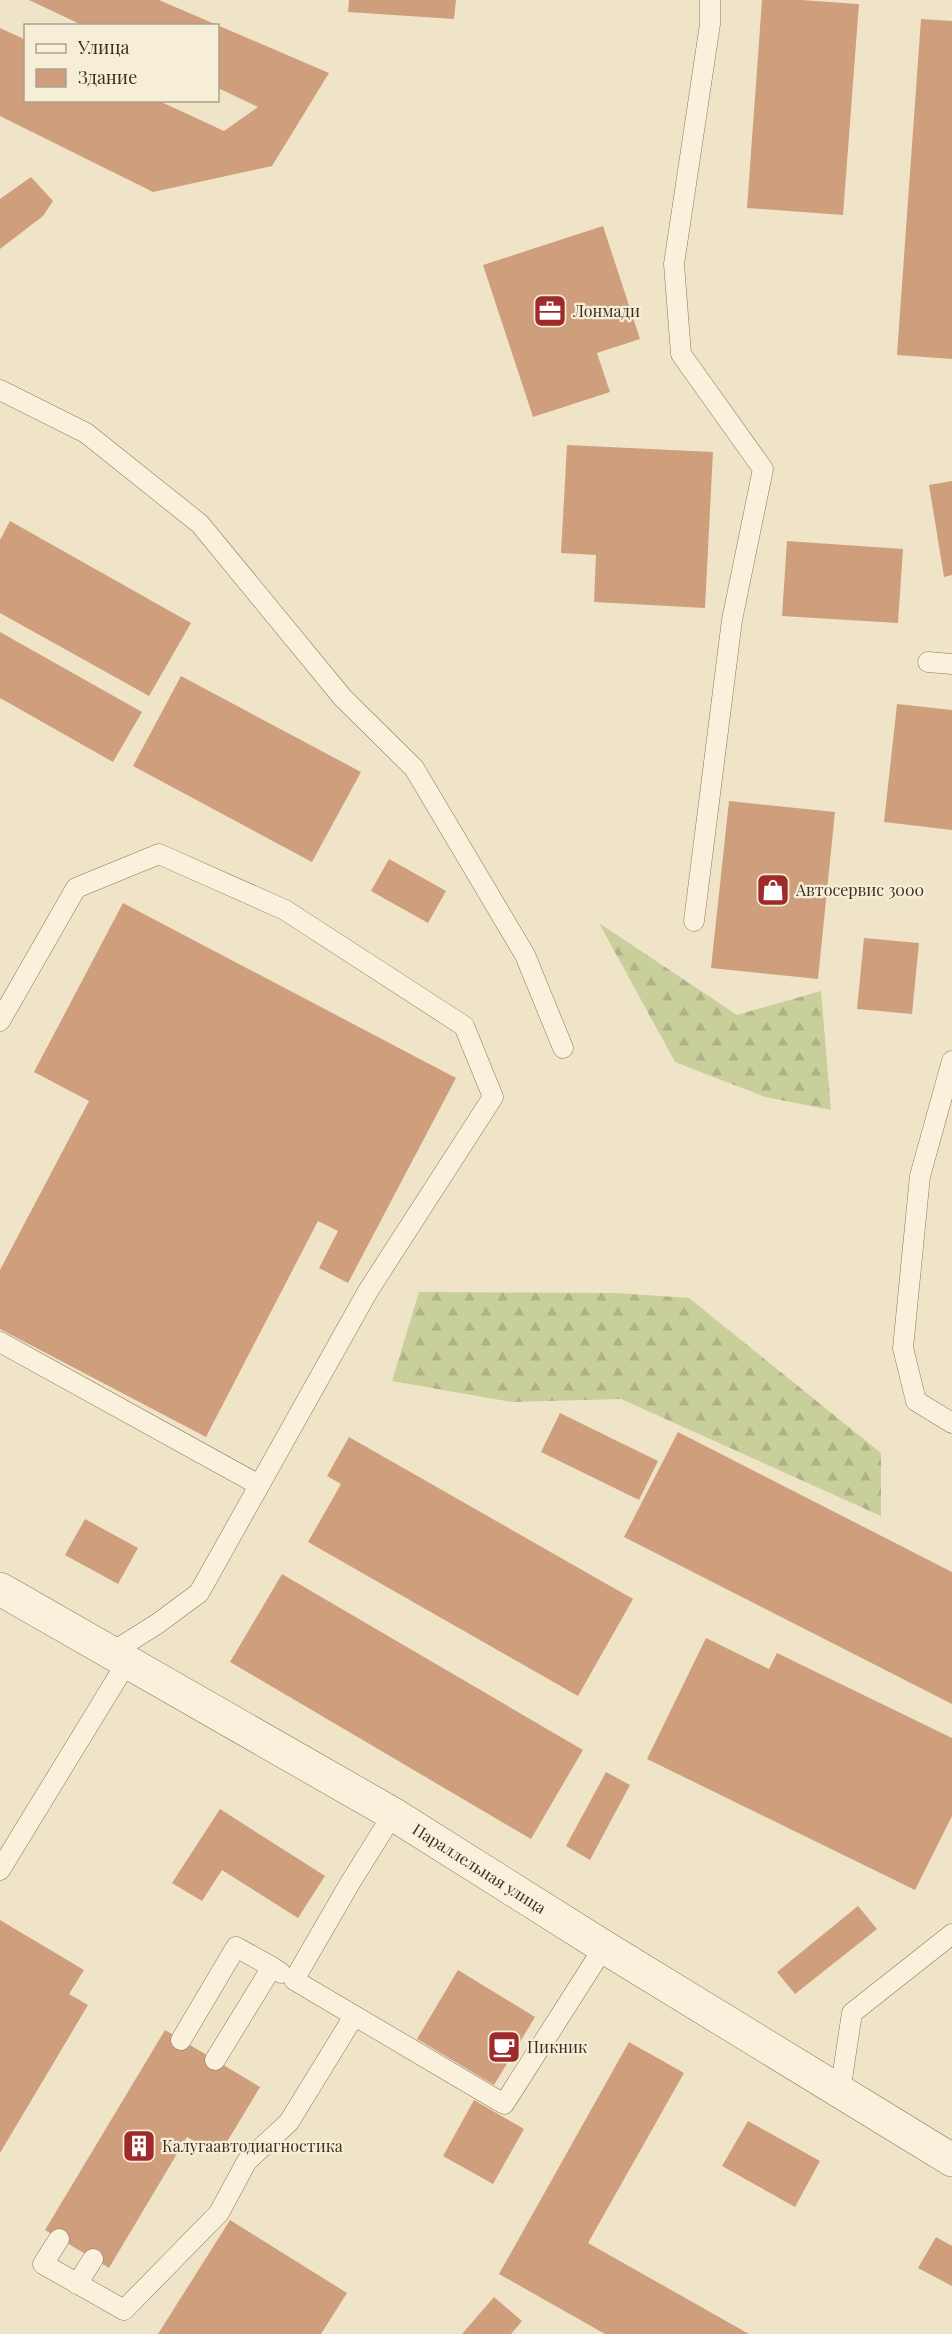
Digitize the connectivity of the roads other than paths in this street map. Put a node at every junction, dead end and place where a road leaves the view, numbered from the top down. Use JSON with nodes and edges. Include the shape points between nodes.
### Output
{"nodes":[{"id":1,"x":710,"y":0,"type":"edge"},
{"id":2,"x":0,"y":390,"type":"edge"},
{"id":3,"x":928,"y":662,"type":"dead end"},
{"id":4,"x":952,"y":664,"type":"edge"},
{"id":5,"x":694,"y":921,"type":"dead end"},
{"id":6,"x":0,"y":1021,"type":"edge"},
{"id":7,"x":563,"y":1048,"type":"dead end"},
{"id":8,"x":952,"y":1061,"type":"edge"},
{"id":9,"x":0,"y":1342,"type":"edge"},
{"id":10,"x":952,"y":1423,"type":"edge"},
{"id":11,"x":259,"y":1485,"type":"junction"},
{"id":12,"x":0,"y":1589,"type":"edge"},
{"id":13,"x":119,"y":1657,"type":"junction"},
{"id":14,"x":393,"y":1814,"type":"junction"},
{"id":15,"x":0,"y":1870,"type":"edge"},
{"id":16,"x":952,"y":1934,"type":"edge"},
{"id":17,"x":604,"y":1947,"type":"junction"},
{"id":18,"x":272,"y":1967,"type":"junction"},
{"id":19,"x":294,"y":1980,"type":"junction"},
{"id":20,"x":354,"y":2016,"type":"junction"},
{"id":21,"x":181,"y":2040,"type":"dead end"},
{"id":22,"x":215,"y":2060,"type":"dead end"},
{"id":23,"x":840,"y":2092,"type":"junction"},
{"id":24,"x":952,"y":2160,"type":"edge"},
{"id":25,"x":60,"y":2239,"type":"dead end"},
{"id":26,"x":93,"y":2259,"type":"dead end"},
{"id":27,"x":77,"y":2284,"type":"junction"}],
"edges":[{"from":1,"to":5,"type":"lane","via":[[710,24],[674,264],[681,354],[763,469],[732,620]]},
{"from":2,"to":7,"type":"lane","via":[[86,433],[200,524],[343,698],[414,768],[525,955]]},
{"from":3,"to":4,"type":"lane"},
{"from":6,"to":11,"type":"lane","via":[[76,888],[159,854],[285,910],[464,1026],[493,1097],[368,1291]]},
{"from":8,"to":10,"type":"lane","via":[[920,1176],[903,1348],[916,1401]]},
{"from":9,"to":11,"type":"lane"},
{"from":11,"to":13,"type":"lane","via":[[199,1593]]},
{"from":12,"to":13,"type":"street","name":"Параллельная улица"},
{"from":13,"to":14,"type":"street","name":"Параллельная улица"},
{"from":13,"to":15,"type":"lane"},
{"from":14,"to":17,"type":"street","name":"Параллельная улица"},
{"from":14,"to":19,"type":"lane"},
{"from":16,"to":23,"type":"lane","via":[[852,2013]]},
{"from":17,"to":20,"type":"lane","via":[[504,2104]]},
{"from":17,"to":23,"type":"street","name":"Параллельная улица"},
{"from":18,"to":19,"type":"lane"},
{"from":18,"to":21,"type":"lane","via":[[236,1947]]},
{"from":18,"to":22,"type":"lane"},
{"from":19,"to":20,"type":"lane"},
{"from":20,"to":27,"type":"lane","via":[[289,2122],[247,2161],[219,2213],[123,2310]]},
{"from":23,"to":24,"type":"street","name":"Параллельная улица"},
{"from":25,"to":27,"type":"lane","via":[[43,2264]]},
{"from":26,"to":27,"type":"lane"}]}
